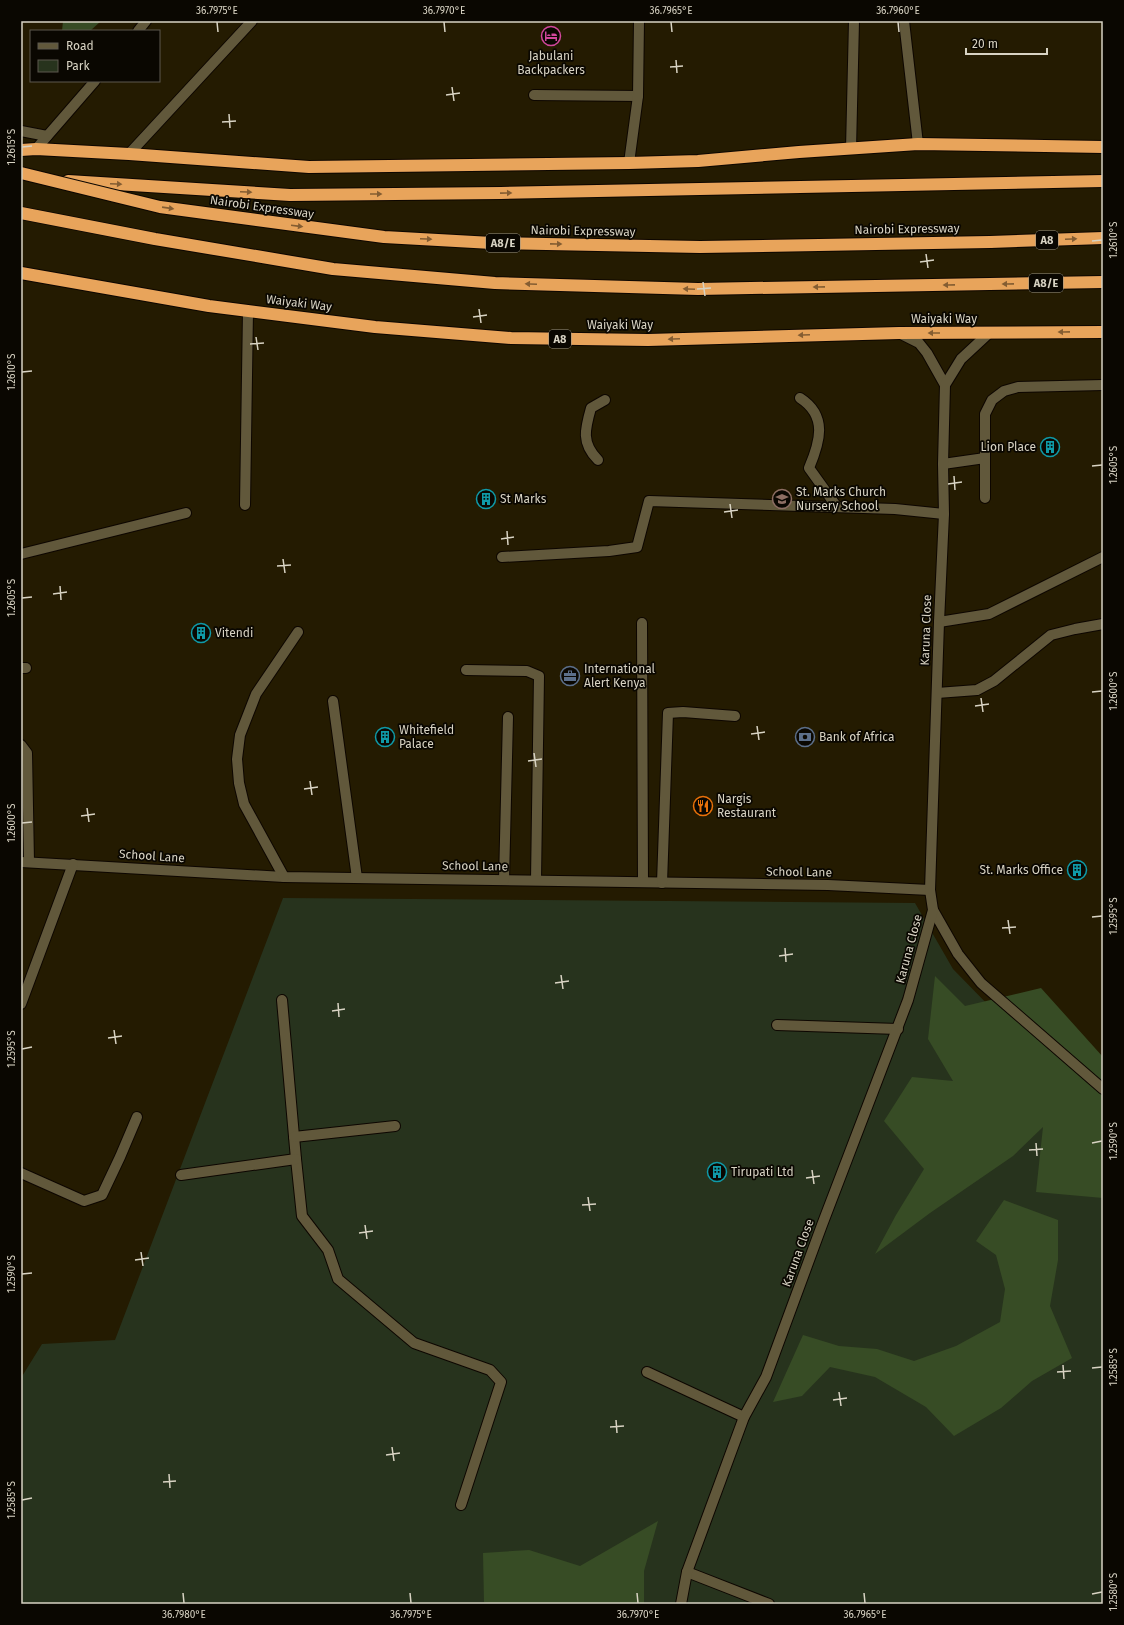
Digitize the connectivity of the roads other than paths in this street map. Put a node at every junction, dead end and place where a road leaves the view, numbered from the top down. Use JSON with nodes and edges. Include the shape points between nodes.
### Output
{"nodes":[{"id":1,"x":146,"y":21,"type":"edge"},
{"id":2,"x":252,"y":21,"type":"edge"},
{"id":3,"x":639,"y":21,"type":"edge"},
{"id":4,"x":854,"y":21,"type":"edge"},
{"id":5,"x":904,"y":21,"type":"edge"},
{"id":6,"x":139,"y":30,"type":"edge"},
{"id":7,"x":94,"y":82,"type":"edge"},
{"id":8,"x":534,"y":95,"type":"dead end"},
{"id":9,"x":638,"y":96,"type":"junction"},
{"id":10,"x":21,"y":132,"type":"edge"},
{"id":11,"x":47,"y":136,"type":"junction"},
{"id":12,"x":918,"y":144,"type":"junction"},
{"id":13,"x":1103,"y":147,"type":"edge"},
{"id":14,"x":36,"y":149,"type":"junction"},
{"id":15,"x":851,"y":149,"type":"junction"},
{"id":16,"x":21,"y":150,"type":"edge"},
{"id":17,"x":129,"y":154,"type":"junction"},
{"id":18,"x":629,"y":163,"type":"junction"},
{"id":19,"x":21,"y":173,"type":"edge"},
{"id":20,"x":21,"y":179,"type":"edge"},
{"id":21,"x":1103,"y":181,"type":"edge"},
{"id":22,"x":21,"y":213,"type":"edge"},
{"id":23,"x":1103,"y":238,"type":"edge"},
{"id":24,"x":990,"y":242,"type":"joint"},
{"id":25,"x":21,"y":274,"type":"edge"},
{"id":26,"x":1103,"y":282,"type":"edge"},
{"id":27,"x":248,"y":311,"type":"junction"},
{"id":28,"x":1103,"y":332,"type":"edge"},
{"id":29,"x":899,"y":333,"type":"junction"},
{"id":30,"x":989,"y":333,"type":"junction"},
{"id":31,"x":945,"y":385,"type":"junction"},
{"id":32,"x":1103,"y":385,"type":"edge"},
{"id":33,"x":800,"y":398,"type":"dead end"},
{"id":34,"x":605,"y":400,"type":"dead end"},
{"id":35,"x":985,"y":458,"type":"junction"},
{"id":36,"x":598,"y":460,"type":"dead end"},
{"id":37,"x":943,"y":464,"type":"junction"},
{"id":38,"x":985,"y":498,"type":"dead end"},
{"id":39,"x":245,"y":505,"type":"dead end"},
{"id":40,"x":837,"y":507,"type":"junction"},
{"id":41,"x":186,"y":513,"type":"dead end"},
{"id":42,"x":944,"y":514,"type":"junction"},
{"id":43,"x":21,"y":554,"type":"edge"},
{"id":44,"x":502,"y":557,"type":"dead end"},
{"id":45,"x":1103,"y":557,"type":"edge"},
{"id":46,"x":938,"y":622,"type":"junction"},
{"id":47,"x":642,"y":623,"type":"dead end"},
{"id":48,"x":1103,"y":624,"type":"edge"},
{"id":49,"x":298,"y":632,"type":"dead end"},
{"id":50,"x":466,"y":670,"type":"dead end"},
{"id":51,"x":937,"y":693,"type":"junction"},
{"id":52,"x":333,"y":701,"type":"dead end"},
{"id":53,"x":735,"y":716,"type":"dead end"},
{"id":54,"x":508,"y":718,"type":"dead end"},
{"id":55,"x":21,"y":745,"type":"edge"},
{"id":56,"x":25,"y":862,"type":"edge"},
{"id":57,"x":73,"y":864,"type":"junction"},
{"id":58,"x":284,"y":877,"type":"junction"},
{"id":59,"x":357,"y":878,"type":"junction"},
{"id":60,"x":504,"y":880,"type":"junction"},
{"id":61,"x":536,"y":880,"type":"junction"},
{"id":62,"x":643,"y":882,"type":"junction"},
{"id":63,"x":662,"y":883,"type":"junction"},
{"id":64,"x":930,"y":890,"type":"junction"},
{"id":65,"x":933,"y":910,"type":"junction"},
{"id":66,"x":282,"y":1000,"type":"dead end"},
{"id":67,"x":21,"y":1004,"type":"edge"},
{"id":68,"x":777,"y":1025,"type":"dead end"},
{"id":69,"x":898,"y":1029,"type":"junction"},
{"id":70,"x":1103,"y":1089,"type":"edge"},
{"id":71,"x":137,"y":1118,"type":"dead end"},
{"id":72,"x":395,"y":1126,"type":"dead end"},
{"id":73,"x":294,"y":1137,"type":"junction"},
{"id":74,"x":296,"y":1159,"type":"junction"},
{"id":75,"x":21,"y":1173,"type":"edge"},
{"id":76,"x":181,"y":1175,"type":"dead end"},
{"id":77,"x":647,"y":1372,"type":"dead end"},
{"id":78,"x":744,"y":1417,"type":"junction"},
{"id":79,"x":461,"y":1505,"type":"dead end"},
{"id":80,"x":687,"y":1572,"type":"junction"},
{"id":81,"x":681,"y":1604,"type":"edge"},
{"id":82,"x":769,"y":1604,"type":"edge"}],
"edges":[{"from":1,"to":6,"type":"street"},
{"from":2,"to":17,"type":"street"},
{"from":3,"to":9,"type":"street"},
{"from":4,"to":15,"type":"street"},
{"from":5,"to":12,"type":"street"},
{"from":7,"to":11,"type":"street"},
{"from":8,"to":9,"type":"street"},
{"from":9,"to":18,"type":"street"},
{"from":10,"to":11,"type":"street"},
{"from":11,"to":14,"type":"street"},
{"from":12,"to":13,"type":"highway"},
{"from":12,"to":15,"type":"highway"},
{"from":14,"to":16,"type":"highway"},
{"from":14,"to":17,"type":"highway"},
{"from":15,"to":18,"type":"highway","via":[[698,161]]},
{"from":17,"to":18,"type":"highway","via":[[308,167]]},
{"from":19,"to":24,"type":"highway","name":"Nairobi Expressway","number":"A8/E","one_way":true,"bridge":true,"via":[[160,207],[384,237],[492,243],[700,247]]},
{"from":20,"to":21,"type":"highway","one_way":true,"via":[[290,195],[502,194]]},
{"from":26,"to":22,"type":"highway","number":"A8/E","one_way":true,"via":[[698,289],[495,283],[333,269]]},
{"from":24,"to":23,"type":"highway","name":"Nairobi Expressway","number":"A8","one_way":true},
{"from":25,"to":27,"type":"highway","name":"Waiyaki Way","number":"A8"},
{"from":29,"to":27,"type":"highway","name":"Waiyaki Way","number":"A8","one_way":true,"via":[[648,340],[511,338],[375,327]]},
{"from":27,"to":39,"type":"street"},
{"from":28,"to":30,"type":"highway","name":"Waiyaki Way","number":"A8","one_way":true},
{"from":30,"to":29,"type":"highway","name":"Waiyaki Way","number":"A8","one_way":true},
{"from":29,"to":31,"type":"street","via":[[919,343]]},
{"from":30,"to":31,"type":"street","via":[[961,359]]},
{"from":31,"to":37,"type":"street","name":"Karuna Close"},
{"from":32,"to":35,"type":"street","via":[[1018,387],[1004,391],[992,400],[985,414]]},
{"from":33,"to":40,"type":"street","via":[[809,404],[819,426],[818,446],[809,468]]},
{"from":34,"to":36,"type":"street","via":[[591,408],[585,427],[586,443]]},
{"from":35,"to":37,"type":"street"},
{"from":35,"to":38,"type":"street"},
{"from":37,"to":42,"type":"street","name":"Karuna Close"},
{"from":40,"to":42,"type":"street"},
{"from":40,"to":44,"type":"street","via":[[649,501],[637,547]]},
{"from":41,"to":43,"type":"street"},
{"from":42,"to":46,"type":"street","name":"Karuna Close"},
{"from":45,"to":46,"type":"street","via":[[989,614]]},
{"from":46,"to":51,"type":"street","name":"Karuna Close"},
{"from":47,"to":62,"type":"street"},
{"from":48,"to":51,"type":"street","via":[[1075,628],[1051,636],[994,681],[977,690]]},
{"from":49,"to":58,"type":"street","via":[[256,694],[240,735],[237,759],[244,804]]},
{"from":50,"to":61,"type":"street","via":[[527,671],[539,676]]},
{"from":51,"to":64,"type":"street","name":"Karuna Close"},
{"from":52,"to":59,"type":"street"},
{"from":53,"to":63,"type":"street","via":[[668,713]]},
{"from":54,"to":60,"type":"street"},
{"from":55,"to":56,"type":"street","via":[[27,753]]},
{"from":56,"to":57,"type":"street","name":"School Lane"},
{"from":57,"to":58,"type":"street","name":"School Lane"},
{"from":57,"to":67,"type":"street"},
{"from":58,"to":59,"type":"street","name":"School Lane"},
{"from":59,"to":60,"type":"street","name":"School Lane"},
{"from":60,"to":61,"type":"street","name":"School Lane"},
{"from":61,"to":62,"type":"street","name":"School Lane"},
{"from":62,"to":63,"type":"street","name":"School Lane"},
{"from":63,"to":64,"type":"street","name":"School Lane","via":[[828,885]]},
{"from":64,"to":65,"type":"street","name":"Karuna Close"},
{"from":65,"to":69,"type":"street","name":"Karuna Close"},
{"from":65,"to":70,"type":"street","via":[[955,949],[980,983]]},
{"from":66,"to":73,"type":"street"},
{"from":68,"to":69,"type":"street"},
{"from":69,"to":78,"type":"street","name":"Karuna Close","via":[[849,1152],[766,1378]]},
{"from":71,"to":75,"type":"street","via":[[102,1195],[84,1202]]},
{"from":72,"to":73,"type":"street"},
{"from":73,"to":74,"type":"street"},
{"from":74,"to":76,"type":"street"},
{"from":74,"to":79,"type":"street","via":[[302,1216],[328,1250],[338,1279],[414,1343],[490,1370],[501,1382]]},
{"from":77,"to":78,"type":"street"},
{"from":78,"to":80,"type":"street","name":"Karuna Close"},
{"from":80,"to":81,"type":"street","name":"Karuna Close"},
{"from":80,"to":82,"type":"street"}]}
